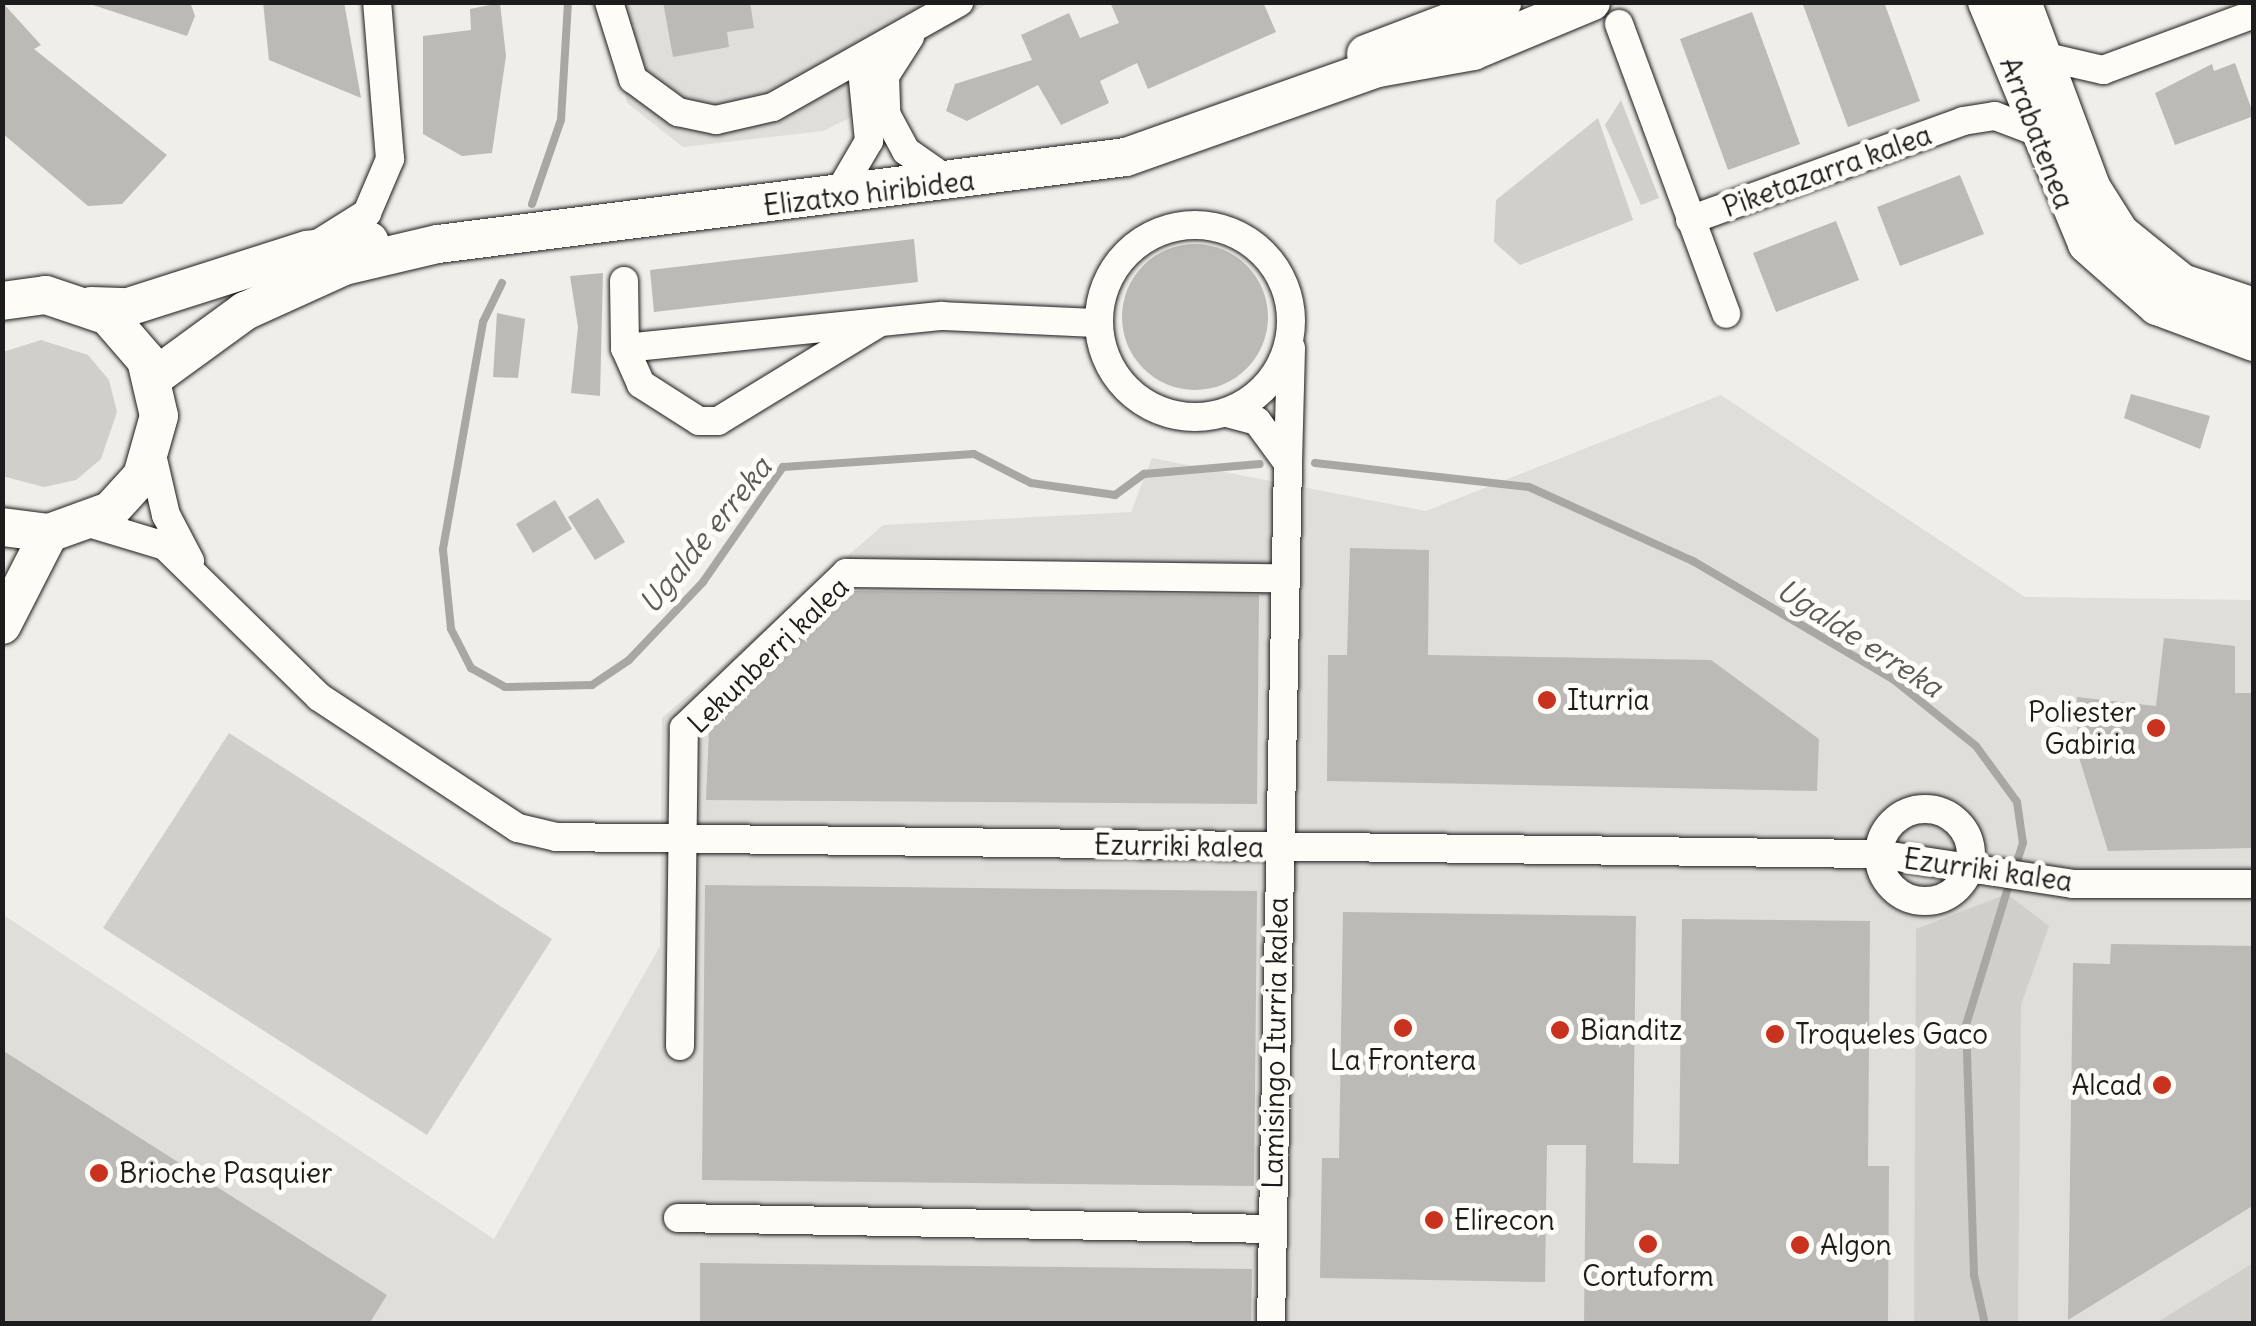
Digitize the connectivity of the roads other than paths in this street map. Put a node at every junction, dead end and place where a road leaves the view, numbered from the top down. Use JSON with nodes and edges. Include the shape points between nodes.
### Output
{"nodes":[{"id":1,"x":376,"y":2,"type":"edge"},
{"id":2,"x":609,"y":2,"type":"edge"},
{"id":3,"x":959,"y":2,"type":"edge"},
{"id":4,"x":1502,"y":2,"type":"edge"},
{"id":5,"x":1987,"y":2,"type":"edge"},
{"id":6,"x":2022,"y":2,"type":"edge"},
{"id":7,"x":1605,"y":13,"type":"edge"},
{"id":8,"x":2254,"y":14,"type":"edge"},
{"id":9,"x":920,"y":27,"type":"junction"},
{"id":10,"x":861,"y":59,"type":"junction"},
{"id":11,"x":2027,"y":61,"type":"junction"},
{"id":12,"x":805,"y":90,"type":"junction"},
{"id":13,"x":872,"y":95,"type":"junction"},
{"id":14,"x":1963,"y":121,"type":"junction"},
{"id":15,"x":2035,"y":131,"type":"junction"},
{"id":16,"x":935,"y":171,"type":"junction"},
{"id":17,"x":844,"y":182,"type":"junction"},
{"id":18,"x":1690,"y":220,"type":"junction"},
{"id":19,"x":307,"y":250,"type":"junction"},
{"id":20,"x":624,"y":281,"type":"dead end"},
{"id":21,"x":2,"y":301,"type":"edge"},
{"id":22,"x":91,"y":306,"type":"junction"},
{"id":23,"x":2254,"y":307,"type":"edge"},
{"id":24,"x":1726,"y":314,"type":"dead end"},
{"id":25,"x":1098,"y":323,"type":"junction"},
{"id":26,"x":877,"y":324,"type":"junction"},
{"id":27,"x":2254,"y":342,"type":"edge"},
{"id":28,"x":1291,"y":346,"type":"junction"},
{"id":29,"x":625,"y":348,"type":"junction"},
{"id":30,"x":153,"y":378,"type":"junction"},
{"id":31,"x":1226,"y":413,"type":"junction"},
{"id":32,"x":152,"y":455,"type":"junction"},
{"id":33,"x":1288,"y":462,"type":"junction"},
{"id":34,"x":89,"y":522,"type":"junction"},
{"id":35,"x":2,"y":528,"type":"edge"},
{"id":36,"x":49,"y":533,"type":"junction"},
{"id":37,"x":196,"y":570,"type":"junction"},
{"id":38,"x":1281,"y":578,"type":"junction"},
{"id":39,"x":2,"y":626,"type":"edge"},
{"id":40,"x":682,"y":839,"type":"junction"},
{"id":41,"x":1278,"y":848,"type":"junction"},
{"id":42,"x":1878,"y":854,"type":"junction"},
{"id":43,"x":1970,"y":869,"type":"junction"},
{"id":44,"x":2254,"y":884,"type":"edge"},
{"id":45,"x":680,"y":1046,"type":"dead end"},
{"id":46,"x":678,"y":1218,"type":"dead end"},
{"id":47,"x":1273,"y":1229,"type":"junction"},
{"id":48,"x":1271,"y":1324,"type":"edge"}],
"edges":[{"from":1,"to":19,"type":"street","via":[[392,122],[382,189],[366,212]]},
{"from":2,"to":12,"type":"street","via":[[633,79],[678,112],[736,119]]},
{"from":3,"to":9,"type":"street"},
{"from":4,"to":16,"type":"main road","name":"Elizatxo hiribidea","via":[[1168,133]]},
{"from":5,"to":11,"type":"main road","name":"Arrabatenea"},
{"from":6,"to":11,"type":"main road","name":"Arrabatenea"},
{"from":7,"to":18,"type":"street","name":"Piketazarra kalea"},
{"from":7,"to":30,"type":"main road","name":"Elizatxo hiribidea","via":[[1473,51],[1378,68],[1126,157],[438,244],[344,266],[245,311]]},
{"from":8,"to":11,"type":"street","via":[[2103,70]]},
{"from":9,"to":10,"type":"street"},
{"from":9,"to":13,"type":"street"},
{"from":10,"to":12,"type":"street"},
{"from":10,"to":13,"type":"street","via":[[877,62]]},
{"from":11,"to":14,"type":"street","name":"Piketazarra kalea","via":[[1991,104]]},
{"from":11,"to":15,"type":"main road","name":"Arrabatenea"},
{"from":11,"to":23,"type":"main road","name":"Arrabatenea","via":[[2120,233],[2182,283]]},
{"from":12,"to":13,"type":"street"},
{"from":13,"to":16,"type":"street","via":[[897,140]]},
{"from":13,"to":17,"type":"street","via":[[869,141]]},
{"from":14,"to":15,"type":"street","name":"Piketazarra kalea","via":[[1995,116]]},
{"from":14,"to":18,"type":"street","name":"Piketazarra kalea"},
{"from":15,"to":27,"type":"main road","name":"Arrabatenea","via":[[2074,224],[2120,280],[2177,317]]},
{"from":16,"to":17,"type":"main road","name":"Elizatxo hiribidea"},
{"from":17,"to":19,"type":"main road","name":"Elizatxo hiribidea"},
{"from":18,"to":24,"type":"street","name":"Piketazarra kalea"},
{"from":19,"to":22,"type":"main road","name":"Elizatxo hiribidea","via":[[128,307]]},
{"from":20,"to":29,"type":"street"},
{"from":21,"to":22,"type":"main road","via":[[46,295]]},
{"from":22,"to":30,"type":"main road","via":[[136,344]]},
{"from":25,"to":26,"type":"street","via":[[942,316]]},
{"from":25,"to":28,"type":"street","via":[[1119,260],[1145,238],[1185,224],[1219,227],[1266,254],[1284,283]]},
{"from":25,"to":31,"type":"street","via":[[1116,380],[1141,403],[1172,416]]},
{"from":26,"to":29,"type":"street"},
{"from":26,"to":29,"type":"street","via":[[718,421],[699,421],[641,384]]},
{"from":28,"to":31,"type":"street","via":[[1261,393]]},
{"from":28,"to":33,"type":"street","name":"Lamisingo Iturria kalea"},
{"from":30,"to":32,"type":"main road"},
{"from":31,"to":33,"type":"street","via":[[1257,420]]},
{"from":32,"to":34,"type":"main road","via":[[128,495]]},
{"from":32,"to":37,"type":"street","via":[[166,515]]},
{"from":33,"to":38,"type":"street","name":"Lamisingo Iturria kalea"},
{"from":34,"to":36,"type":"main road"},
{"from":34,"to":37,"type":"street","via":[[147,537]]},
{"from":35,"to":36,"type":"main road"},
{"from":36,"to":39,"type":"main road"},
{"from":37,"to":40,"type":"street","name":"Ezurriki kalea","via":[[318,698],[518,828],[556,837]]},
{"from":38,"to":40,"type":"street","name":"Lekunberri kalea","via":[[846,574],[684,728]]},
{"from":38,"to":41,"type":"street","name":"Lamisingo Iturria kalea"},
{"from":40,"to":41,"type":"street","name":"Ezurriki kalea"},
{"from":40,"to":45,"type":"street","name":"Lekunberri kalea"},
{"from":41,"to":42,"type":"street","name":"Ezurriki kalea"},
{"from":41,"to":47,"type":"street","name":"Lamisingo Iturria kalea"},
{"from":42,"to":43,"type":"street","name":"Ezurriki kalea"},
{"from":42,"to":43,"type":"street","via":[[1889,885],[1918,901],[1952,894]]},
{"from":42,"to":43,"type":"street","via":[[1895,820],[1941,811],[1968,836]]},
{"from":43,"to":44,"type":"street","name":"Ezurriki kalea","via":[[2072,884]]},
{"from":46,"to":47,"type":"street"},
{"from":47,"to":48,"type":"street","name":"Lamisingo Iturria kalea"}]}
